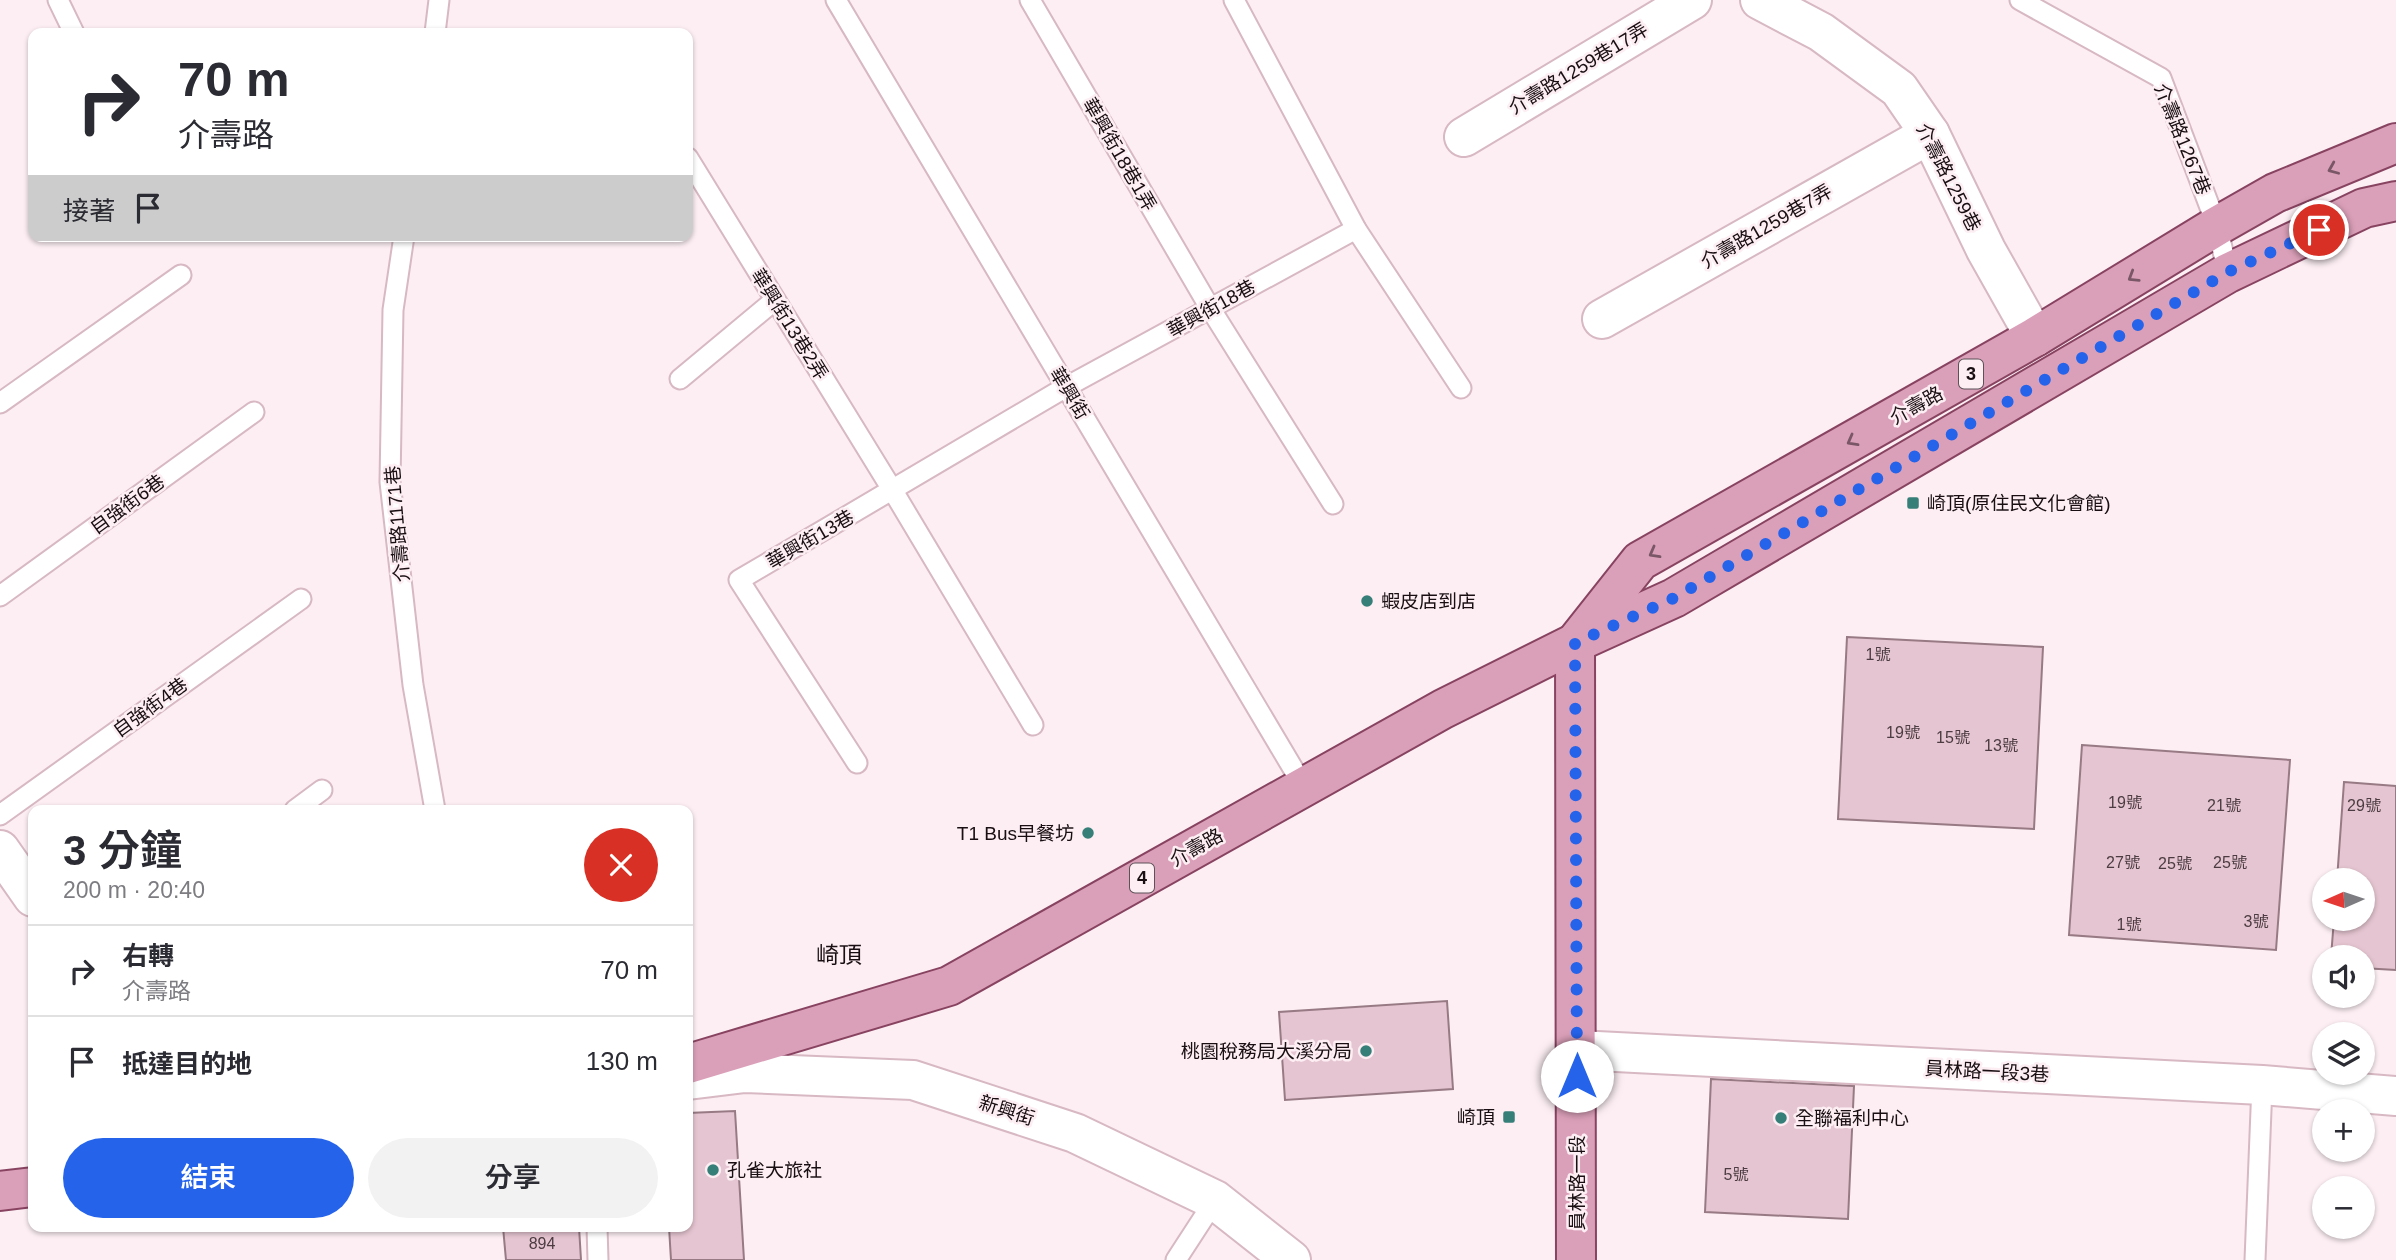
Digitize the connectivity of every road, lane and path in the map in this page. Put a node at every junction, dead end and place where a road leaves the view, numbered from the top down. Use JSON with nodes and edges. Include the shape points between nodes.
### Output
{"nodes":[{"id":1,"x":58,"y":0,"type":"edge"},
{"id":2,"x":439,"y":0,"type":"edge"},
{"id":3,"x":836,"y":0,"type":"edge"},
{"id":4,"x":1030,"y":0,"type":"edge"},
{"id":5,"x":1234,"y":0,"type":"edge"},
{"id":6,"x":1692,"y":0,"type":"edge"},
{"id":7,"x":1760,"y":0,"type":"edge"},
{"id":8,"x":2020,"y":0,"type":"edge"},
{"id":9,"x":72,"y":28,"type":"edge"},
{"id":10,"x":436,"y":28,"type":"edge"},
{"id":11,"x":1930,"y":134,"type":"junction"},
{"id":12,"x":1464,"y":137,"type":"dead end"},
{"id":13,"x":2396,"y":143,"type":"edge"},
{"id":14,"x":693,"y":166,"type":"edge"},
{"id":15,"x":2396,"y":201,"type":"edge"},
{"id":16,"x":2217,"y":226,"type":"junction"},
{"id":17,"x":1356,"y":229,"type":"junction"},
{"id":18,"x":403,"y":242,"type":"edge"},
{"id":19,"x":2228,"y":272,"type":"junction"},
{"id":20,"x":181,"y":275,"type":"dead end"},
{"id":21,"x":775,"y":300,"type":"junction"},
{"id":22,"x":1210,"y":308,"type":"junction"},
{"id":23,"x":1602,"y":319,"type":"dead end"},
{"id":24,"x":2035,"y":337,"type":"junction"},
{"id":25,"x":680,"y":379,"type":"dead end"},
{"id":26,"x":1066,"y":387,"type":"junction"},
{"id":27,"x":1461,"y":388,"type":"dead end"},
{"id":28,"x":0,"y":403,"type":"edge"},
{"id":29,"x":254,"y":412,"type":"dead end"},
{"id":30,"x":893,"y":491,"type":"junction"},
{"id":31,"x":1333,"y":504,"type":"dead end"},
{"id":32,"x":0,"y":596,"type":"edge"},
{"id":33,"x":301,"y":599,"type":"dead end"},
{"id":34,"x":1575,"y":643,"type":"junction"},
{"id":35,"x":1033,"y":725,"type":"dead end"},
{"id":36,"x":857,"y":763,"type":"dead end"},
{"id":37,"x":1304,"y":787,"type":"junction"},
{"id":38,"x":322,"y":790,"type":"dead end"},
{"id":39,"x":302,"y":805,"type":"edge"},
{"id":40,"x":434,"y":805,"type":"edge"},
{"id":41,"x":0,"y":815,"type":"edge"},
{"id":42,"x":0,"y":850,"type":"edge"},
{"id":43,"x":28,"y":890,"type":"edge"},
{"id":44,"x":1577,"y":1050,"type":"junction"},
{"id":45,"x":693,"y":1062,"type":"edge"},
{"id":46,"x":693,"y":1079,"type":"edge"},
{"id":47,"x":2262,"y":1085,"type":"junction"},
{"id":48,"x":2396,"y":1096,"type":"edge"},
{"id":49,"x":28,"y":1188,"type":"edge"},
{"id":50,"x":0,"y":1191,"type":"edge"},
{"id":51,"x":1215,"y":1200,"type":"junction"},
{"id":52,"x":597,"y":1232,"type":"edge"},
{"id":53,"x":598,"y":1260,"type":"edge"},
{"id":54,"x":1176,"y":1260,"type":"edge"},
{"id":55,"x":1292,"y":1260,"type":"edge"},
{"id":56,"x":1576,"y":1260,"type":"edge"},
{"id":57,"x":2255,"y":1260,"type":"edge"}],
"edges":[{"from":1,"to":9,"type":"lane"},
{"from":2,"to":10,"type":"lane"},
{"from":3,"to":26,"type":"lane","name":"華興街"},
{"from":4,"to":22,"type":"lane","name":"華興街18巷1弄"},
{"from":5,"to":17,"type":"lane"},
{"from":6,"to":12,"type":"street","name":"介壽路1259巷17弄"},
{"from":7,"to":11,"type":"street","name":"介壽路1259巷","via":[[1821,32],[1899,89]]},
{"from":8,"to":16,"type":"lane","name":"介壽路1267巷","via":[[2161,78]]},
{"from":11,"to":23,"type":"street","name":"介壽路1259巷7弄"},
{"from":11,"to":24,"type":"street","name":"介壽路1259巷","via":[[1986,250]]},
{"from":13,"to":16,"type":"main road","name":"介壽路","number":"3","one_way":true,"via":[[2275,193]]},
{"from":14,"to":21,"type":"lane","name":"華興街13巷2弄"},
{"from":15,"to":19,"type":"main road","name":"介壽路","number":"3","via":[[2364,208]]},
{"from":16,"to":19,"type":"lane","name":"介壽路1267巷"},
{"from":16,"to":24,"type":"main road","name":"介壽路","number":"3","one_way":true},
{"from":17,"to":22,"type":"lane","name":"華興街18巷"},
{"from":17,"to":27,"type":"lane"},
{"from":18,"to":40,"type":"lane","name":"介壽路1171巷","via":[[393,310],[390,482],[413,685]]},
{"from":19,"to":34,"type":"main road","name":"介壽路","number":"3","via":[[1674,598]]},
{"from":20,"to":28,"type":"lane"},
{"from":21,"to":25,"type":"lane"},
{"from":21,"to":30,"type":"lane","name":"華興街13巷2弄"},
{"from":22,"to":26,"type":"lane","name":"華興街18巷"},
{"from":22,"to":31,"type":"lane","name":"華興街18巷1弄"},
{"from":24,"to":34,"type":"main road","name":"介壽路","number":"3","one_way":true,"via":[[1640,561]]},
{"from":26,"to":30,"type":"lane","name":"華興街13巷"},
{"from":26,"to":37,"type":"lane","name":"華興街"},
{"from":29,"to":32,"type":"lane","name":"自強街6巷"},
{"from":30,"to":35,"type":"lane","name":"華興街13巷2弄"},
{"from":30,"to":36,"type":"lane","name":"華興街13巷","via":[[739,580]]},
{"from":33,"to":41,"type":"lane","name":"自強街4巷"},
{"from":34,"to":37,"type":"main road","name":"介壽路","number":"4","via":[[1443,709]]},
{"from":34,"to":44,"type":"main road","name":"員林路一段"},
{"from":37,"to":45,"type":"main road","name":"介壽路","number":"4","via":[[948,986]]},
{"from":38,"to":39,"type":"lane"},
{"from":42,"to":43,"type":"street"},
{"from":44,"to":47,"type":"street","name":"員林路一段3巷"},
{"from":44,"to":56,"type":"main road","name":"員林路一段"},
{"from":46,"to":51,"type":"street","name":"新興街","via":[[745,1073],[913,1080],[1075,1133]]},
{"from":47,"to":48,"type":"street","name":"員林路一段3巷"},
{"from":47,"to":57,"type":"lane"},
{"from":49,"to":50,"type":"main road"},
{"from":51,"to":54,"type":"lane"},
{"from":51,"to":55,"type":"street","name":"新興街"},
{"from":52,"to":53,"type":"lane"}]}
